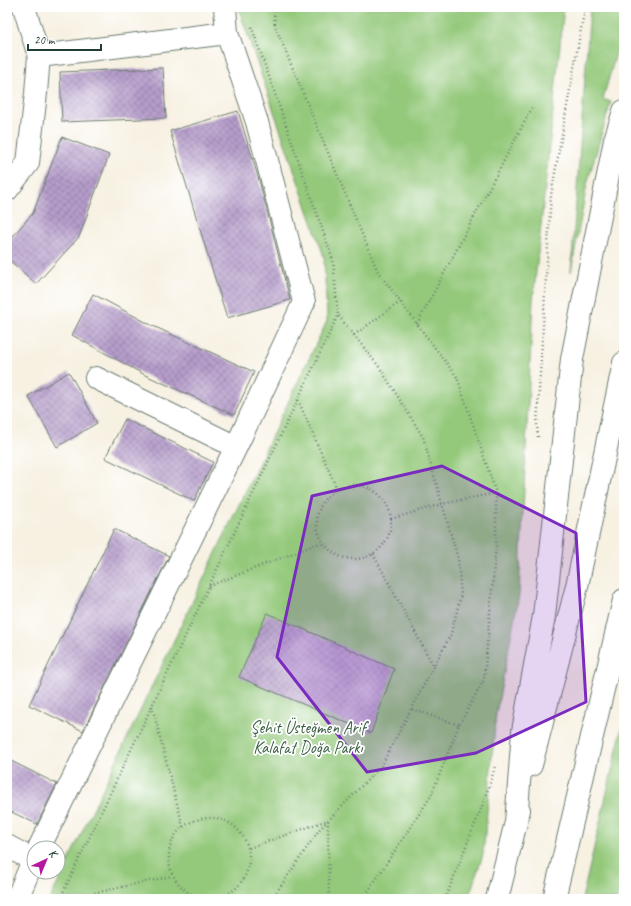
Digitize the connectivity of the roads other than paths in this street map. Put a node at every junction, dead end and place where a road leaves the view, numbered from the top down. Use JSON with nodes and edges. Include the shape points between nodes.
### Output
{"nodes":[{"id":1,"x":24,"y":7,"type":"edge"},
{"id":2,"x":225,"y":7,"type":"edge"},
{"id":3,"x":227,"y":33,"type":"junction"},
{"id":4,"x":39,"y":56,"type":"junction"},
{"id":5,"x":624,"y":111,"type":"edge"},
{"id":6,"x":7,"y":190,"type":"edge"},
{"id":7,"x":624,"y":363,"type":"edge"},
{"id":8,"x":96,"y":378,"type":"dead end"},
{"id":9,"x":236,"y":447,"type":"junction"},
{"id":10,"x":624,"y":600,"type":"edge"},
{"id":11,"x":516,"y":823,"type":"junction"},
{"id":12,"x":42,"y":840,"type":"edge"},
{"id":13,"x":7,"y":846,"type":"edge"},
{"id":14,"x":26,"y":852,"type":"edge"},
{"id":15,"x":26,"y":877,"type":"edge"},
{"id":16,"x":17,"y":899,"type":"edge"},
{"id":17,"x":497,"y":899,"type":"edge"},
{"id":18,"x":554,"y":899,"type":"edge"}],
"edges":[{"from":1,"to":4,"type":"main road"},
{"from":2,"to":3,"type":"main road"},
{"from":3,"to":4,"type":"main road"},
{"from":3,"to":9,"type":"main road","via":[[258,122],[304,302]]},
{"from":4,"to":6,"type":"main road","via":[[28,163]]},
{"from":5,"to":11,"type":"main road","via":[[615,140],[572,359],[544,616],[523,731]]},
{"from":7,"to":11,"type":"main road","via":[[577,586]]},
{"from":8,"to":9,"type":"main road"},
{"from":9,"to":12,"type":"main road"},
{"from":10,"to":18,"type":"main road"},
{"from":11,"to":17,"type":"main road"},
{"from":13,"to":14,"type":"main road"},
{"from":15,"to":16,"type":"main road"}]}
